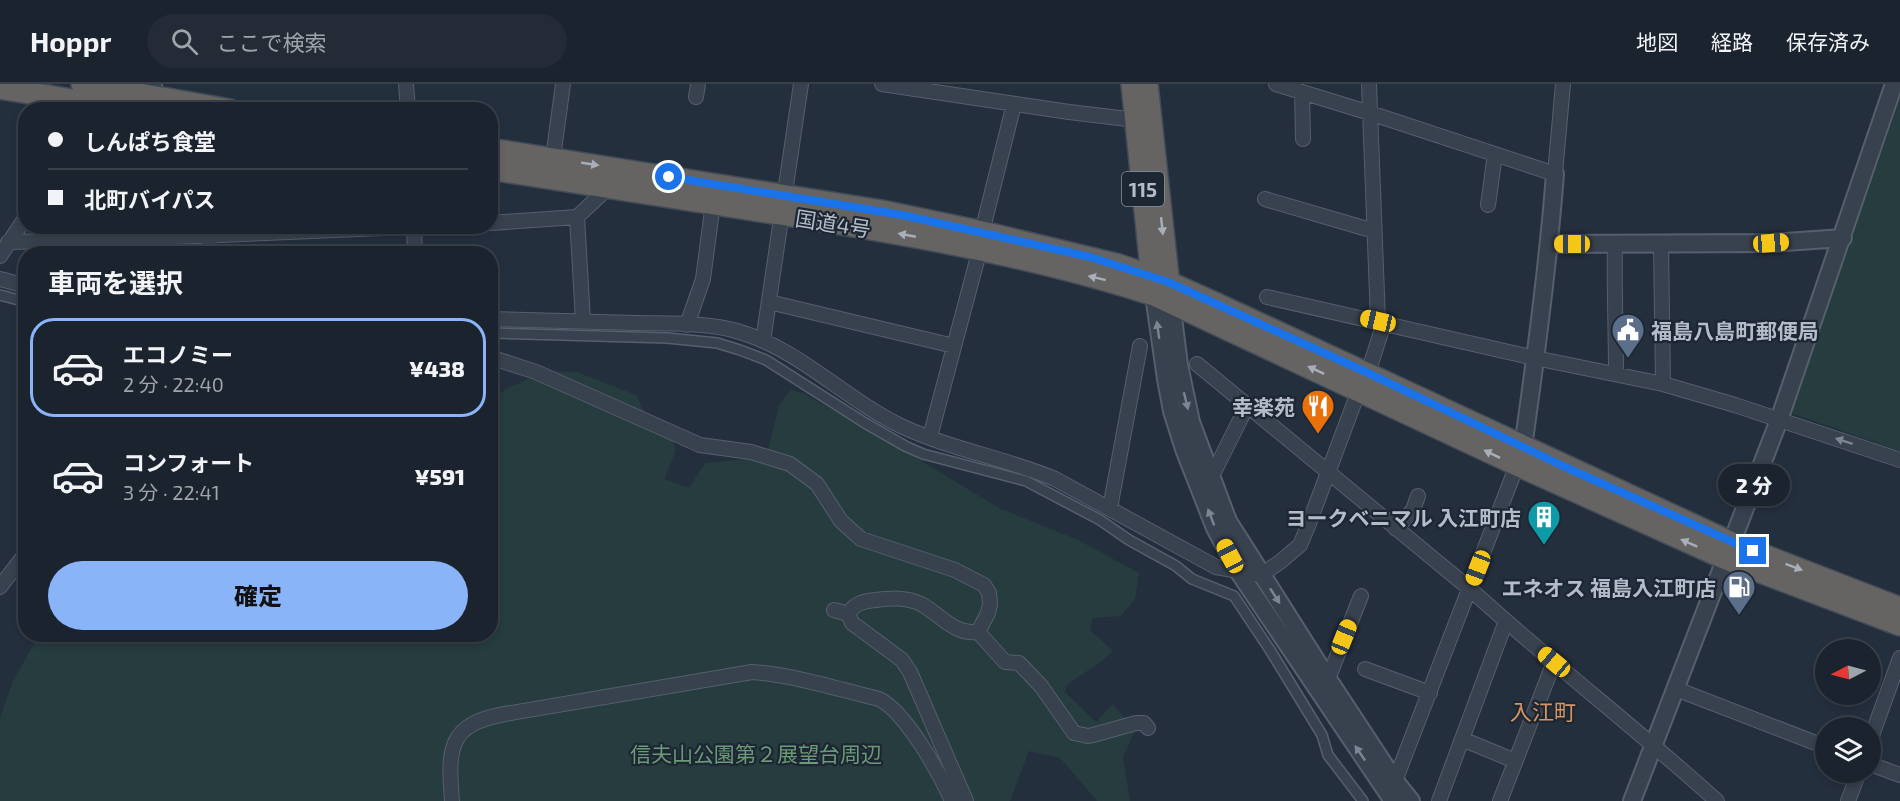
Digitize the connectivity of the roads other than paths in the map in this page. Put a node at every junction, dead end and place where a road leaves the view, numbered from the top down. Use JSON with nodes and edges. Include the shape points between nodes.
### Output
{"nodes":[{"id":1,"x":406,"y":84,"type":"edge"},
{"id":2,"x":563,"y":84,"type":"edge"},
{"id":3,"x":801,"y":84,"type":"edge"},
{"id":4,"x":882,"y":84,"type":"edge"},
{"id":5,"x":1132,"y":84,"type":"edge"},
{"id":6,"x":1147,"y":84,"type":"edge"},
{"id":7,"x":1276,"y":84,"type":"edge"},
{"id":8,"x":1369,"y":84,"type":"edge"},
{"id":9,"x":1563,"y":84,"type":"edge"},
{"id":10,"x":1894,"y":84,"type":"edge"},
{"id":11,"x":0,"y":88,"type":"edge"},
{"id":12,"x":934,"y":88,"type":"edge"},
{"id":13,"x":1302,"y":92,"type":"junction"},
{"id":14,"x":93,"y":97,"type":"edge"},
{"id":15,"x":144,"y":100,"type":"edge"},
{"id":16,"x":161,"y":102,"type":"edge"},
{"id":17,"x":407,"y":102,"type":"edge"},
{"id":18,"x":1014,"y":104,"type":"junction"},
{"id":19,"x":1370,"y":113,"type":"junction"},
{"id":20,"x":1136,"y":120,"type":"junction"},
{"id":21,"x":1303,"y":140,"type":"dead end"},
{"id":22,"x":498,"y":150,"type":"edge"},
{"id":23,"x":1495,"y":154,"type":"junction"},
{"id":24,"x":553,"y":158,"type":"junction"},
{"id":25,"x":498,"y":170,"type":"edge"},
{"id":26,"x":1555,"y":174,"type":"junction"},
{"id":27,"x":609,"y":187,"type":"junction"},
{"id":28,"x":1265,"y":198,"type":"dead end"},
{"id":29,"x":713,"y":203,"type":"junction"},
{"id":30,"x":784,"y":205,"type":"junction"},
{"id":31,"x":1488,"y":205,"type":"dead end"},
{"id":32,"x":577,"y":218,"type":"junction"},
{"id":33,"x":498,"y":223,"type":"edge"},
{"id":34,"x":18,"y":229,"type":"edge"},
{"id":35,"x":1374,"y":231,"type":"junction"},
{"id":36,"x":176,"y":234,"type":"edge"},
{"id":37,"x":1843,"y":238,"type":"junction"},
{"id":38,"x":102,"y":240,"type":"edge"},
{"id":39,"x":981,"y":240,"type":"junction"},
{"id":40,"x":8,"y":243,"type":"junction"},
{"id":41,"x":1550,"y":244,"type":"junction"},
{"id":42,"x":1661,"y":244,"type":"junction"},
{"id":43,"x":1615,"y":245,"type":"junction"},
{"id":44,"x":0,"y":256,"type":"edge"},
{"id":45,"x":0,"y":279,"type":"edge"},
{"id":46,"x":18,"y":284,"type":"edge"},
{"id":47,"x":1161,"y":289,"type":"junction"},
{"id":48,"x":0,"y":295,"type":"edge"},
{"id":49,"x":1268,"y":297,"type":"dead end"},
{"id":50,"x":18,"y":300,"type":"edge"},
{"id":51,"x":769,"y":302,"type":"junction"},
{"id":52,"x":498,"y":319,"type":"edge"},
{"id":53,"x":583,"y":321,"type":"junction"},
{"id":54,"x":1381,"y":322,"type":"junction"},
{"id":55,"x":687,"y":325,"type":"junction"},
{"id":56,"x":498,"y":333,"type":"edge"},
{"id":57,"x":763,"y":340,"type":"junction"},
{"id":58,"x":954,"y":346,"type":"junction"},
{"id":59,"x":1140,"y":346,"type":"dead end"},
{"id":60,"x":1535,"y":358,"type":"junction"},
{"id":61,"x":498,"y":360,"type":"edge"},
{"id":62,"x":1197,"y":364,"type":"dead end"},
{"id":63,"x":1616,"y":374,"type":"junction"},
{"id":64,"x":1363,"y":381,"type":"junction"},
{"id":65,"x":1663,"y":384,"type":"junction"},
{"id":66,"x":1247,"y":406,"type":"junction"},
{"id":67,"x":1779,"y":420,"type":"junction"},
{"id":68,"x":930,"y":437,"type":"junction"},
{"id":69,"x":1520,"y":456,"type":"junction"},
{"id":70,"x":1900,"y":460,"type":"edge"},
{"id":71,"x":1327,"y":472,"type":"junction"},
{"id":72,"x":1211,"y":478,"type":"junction"},
{"id":73,"x":1418,"y":496,"type":"dead end"},
{"id":74,"x":1110,"y":508,"type":"junction"},
{"id":75,"x":1396,"y":529,"type":"junction"},
{"id":76,"x":1729,"y":551,"type":"junction"},
{"id":77,"x":18,"y":567,"type":"edge"},
{"id":78,"x":1238,"y":571,"type":"junction"},
{"id":79,"x":1261,"y":574,"type":"junction"},
{"id":80,"x":0,"y":587,"type":"edge"},
{"id":81,"x":1470,"y":589,"type":"junction"},
{"id":82,"x":1361,"y":596,"type":"dead end"},
{"id":83,"x":1900,"y":608,"type":"edge"},
{"id":84,"x":1506,"y":621,"type":"junction"},
{"id":85,"x":1900,"y":625,"type":"edge"},
{"id":86,"x":978,"y":632,"type":"junction"},
{"id":87,"x":1900,"y":658,"type":"edge"},
{"id":88,"x":1554,"y":662,"type":"junction"},
{"id":89,"x":1365,"y":669,"type":"dead end"},
{"id":90,"x":1328,"y":679,"type":"junction"},
{"id":91,"x":1676,"y":689,"type":"junction"},
{"id":92,"x":1430,"y":693,"type":"junction"},
{"id":93,"x":1879,"y":717,"type":"edge"},
{"id":94,"x":1148,"y":728,"type":"dead end"},
{"id":95,"x":1462,"y":739,"type":"junction"},
{"id":96,"x":1815,"y":743,"type":"edge"},
{"id":97,"x":1654,"y":744,"type":"junction"},
{"id":98,"x":1515,"y":761,"type":"junction"},
{"id":99,"x":1881,"y":768,"type":"edge"},
{"id":100,"x":1900,"y":775,"type":"edge"},
{"id":101,"x":1395,"y":781,"type":"junction"},
{"id":102,"x":1855,"y":783,"type":"edge"},
{"id":103,"x":452,"y":801,"type":"edge"},
{"id":104,"x":952,"y":801,"type":"edge"},
{"id":105,"x":966,"y":801,"type":"edge"},
{"id":106,"x":1362,"y":801,"type":"edge"},
{"id":107,"x":1393,"y":801,"type":"edge"},
{"id":108,"x":1411,"y":801,"type":"edge"},
{"id":109,"x":1439,"y":801,"type":"edge"},
{"id":110,"x":1500,"y":801,"type":"edge"},
{"id":111,"x":1632,"y":801,"type":"edge"},
{"id":112,"x":1717,"y":801,"type":"edge"},
{"id":113,"x":1848,"y":801,"type":"edge"}],
"edges":[{"from":1,"to":17,"type":"street"},
{"from":2,"to":24,"type":"street"},
{"from":3,"to":30,"type":"street"},
{"from":4,"to":12,"type":"street"},
{"from":5,"to":20,"type":"highway","number":"115"},
{"from":6,"to":47,"type":"highway","number":"115","one_way":true},
{"from":7,"to":13,"type":"street"},
{"from":8,"to":19,"type":"street"},
{"from":9,"to":26,"type":"street"},
{"from":10,"to":37,"type":"street"},
{"from":11,"to":14,"type":"highway"},
{"from":12,"to":18,"type":"street"},
{"from":13,"to":19,"type":"street"},
{"from":13,"to":21,"type":"street"},
{"from":14,"to":15,"type":"highway"},
{"from":15,"to":16,"type":"highway"},
{"from":18,"to":20,"type":"street"},
{"from":18,"to":39,"type":"street"},
{"from":19,"to":23,"type":"street"},
{"from":19,"to":35,"type":"street"},
{"from":20,"to":47,"type":"highway","number":"115"},
{"from":22,"to":24,"type":"highway","name":"国道4号"},
{"from":23,"to":26,"type":"street"},
{"from":23,"to":31,"type":"street"},
{"from":24,"to":30,"type":"highway","name":"国道4号","one_way":true},
{"from":25,"to":27,"type":"highway","name":"国道4号"},
{"from":26,"to":41,"type":"street"},
{"from":27,"to":29,"type":"highway","name":"国道4号"},
{"from":27,"to":32,"type":"street"},
{"from":28,"to":35,"type":"street"},
{"from":29,"to":30,"type":"highway","name":"国道4号"},
{"from":29,"to":55,"type":"street","via":[[703,279]]},
{"from":30,"to":39,"type":"highway","name":"国道4号"},
{"from":30,"to":51,"type":"street"},
{"from":32,"to":33,"type":"street"},
{"from":32,"to":53,"type":"street"},
{"from":34,"to":40,"type":"street"},
{"from":35,"to":54,"type":"street"},
{"from":36,"to":38,"type":"street"},
{"from":37,"to":42,"type":"street"},
{"from":37,"to":67,"type":"street"},
{"from":38,"to":40,"type":"street"},
{"from":39,"to":47,"type":"highway","name":"国道4号","via":[[1121,284]]},
{"from":39,"to":58,"type":"street"},
{"from":40,"to":44,"type":"street"},
{"from":41,"to":43,"type":"street"},
{"from":41,"to":60,"type":"street"},
{"from":42,"to":43,"type":"street"},
{"from":42,"to":65,"type":"street"},
{"from":43,"to":63,"type":"street"},
{"from":45,"to":46,"type":"street"},
{"from":47,"to":64,"type":"highway","name":"国道4号"},
{"from":47,"to":72,"type":"street","one_way":true,"via":[[1191,422]]},
{"from":78,"to":47,"type":"street","one_way":true,"via":[[1215,528],[1172,411],[1166,380]]},
{"from":48,"to":50,"type":"street"},
{"from":49,"to":54,"type":"street"},
{"from":51,"to":57,"type":"street"},
{"from":51,"to":58,"type":"street"},
{"from":52,"to":53,"type":"street"},
{"from":53,"to":55,"type":"street"},
{"from":54,"to":60,"type":"street"},
{"from":54,"to":64,"type":"street"},
{"from":55,"to":57,"type":"street","via":[[739,332]]},
{"from":56,"to":106,"type":"street","via":[[656,337],[717,343],[766,360],[865,423],[923,454],[1026,481],[1100,520],[1192,579],[1234,596],[1322,735],[1328,755]]},
{"from":57,"to":68,"type":"street","via":[[869,408]]},
{"from":58,"to":68,"type":"street"},
{"from":59,"to":74,"type":"street"},
{"from":60,"to":63,"type":"street"},
{"from":60,"to":69,"type":"street"},
{"from":61,"to":86,"type":"street","via":[[536,372],[700,445],[751,452],[790,464],[817,484],[841,520],[861,539],[955,570],[984,585],[990,604]]},
{"from":62,"to":66,"type":"street"},
{"from":63,"to":65,"type":"street"},
{"from":64,"to":69,"type":"highway","name":"国道4号"},
{"from":64,"to":71,"type":"street"},
{"from":65,"to":67,"type":"street"},
{"from":66,"to":71,"type":"street"},
{"from":66,"to":72,"type":"street"},
{"from":70,"to":67,"type":"street","one_way":true},
{"from":67,"to":76,"type":"street"},
{"from":68,"to":74,"type":"street","via":[[1034,470]]},
{"from":69,"to":76,"type":"highway","name":"国道4号"},
{"from":69,"to":81,"type":"street"},
{"from":71,"to":75,"type":"street"},
{"from":71,"to":79,"type":"street","via":[[1300,545]]},
{"from":72,"to":79,"type":"street","via":[[1228,521]]},
{"from":73,"to":75,"type":"street","via":[[1413,510]]},
{"from":74,"to":78,"type":"street","via":[[1216,567]]},
{"from":75,"to":81,"type":"street"},
{"from":76,"to":83,"type":"highway","one_way":true},
{"from":76,"to":85,"type":"highway"},
{"from":76,"to":91,"type":"street"},
{"from":77,"to":80,"type":"street"},
{"from":78,"to":79,"type":"street"},
{"from":107,"to":78,"type":"street","one_way":true},
{"from":79,"to":90,"type":"street","one_way":true},
{"from":81,"to":84,"type":"street"},
{"from":81,"to":92,"type":"street"},
{"from":82,"to":90,"type":"street"},
{"from":84,"to":88,"type":"street"},
{"from":84,"to":95,"type":"street"},
{"from":86,"to":94,"type":"street","via":[[1002,660],[1026,668],[1074,733],[1088,736],[1136,723],[1144,723]]},
{"from":86,"to":105,"type":"street","via":[[957,629],[921,604],[902,598],[862,602],[841,612],[902,660],[910,672]]},
{"from":87,"to":93,"type":"street"},
{"from":88,"to":97,"type":"street"},
{"from":88,"to":98,"type":"street"},
{"from":89,"to":92,"type":"street"},
{"from":90,"to":101,"type":"street"},
{"from":91,"to":96,"type":"street"},
{"from":91,"to":97,"type":"street"},
{"from":92,"to":101,"type":"street"},
{"from":95,"to":98,"type":"street"},
{"from":95,"to":109,"type":"street"},
{"from":97,"to":111,"type":"street"},
{"from":97,"to":112,"type":"street"},
{"from":98,"to":110,"type":"street"},
{"from":99,"to":100,"type":"street"},
{"from":101,"to":108,"type":"street"},
{"from":102,"to":113,"type":"street"},
{"from":103,"to":104,"type":"street","via":[[452,752],[459,734],[478,721],[752,672],[810,682],[886,703],[905,723]]}]}
